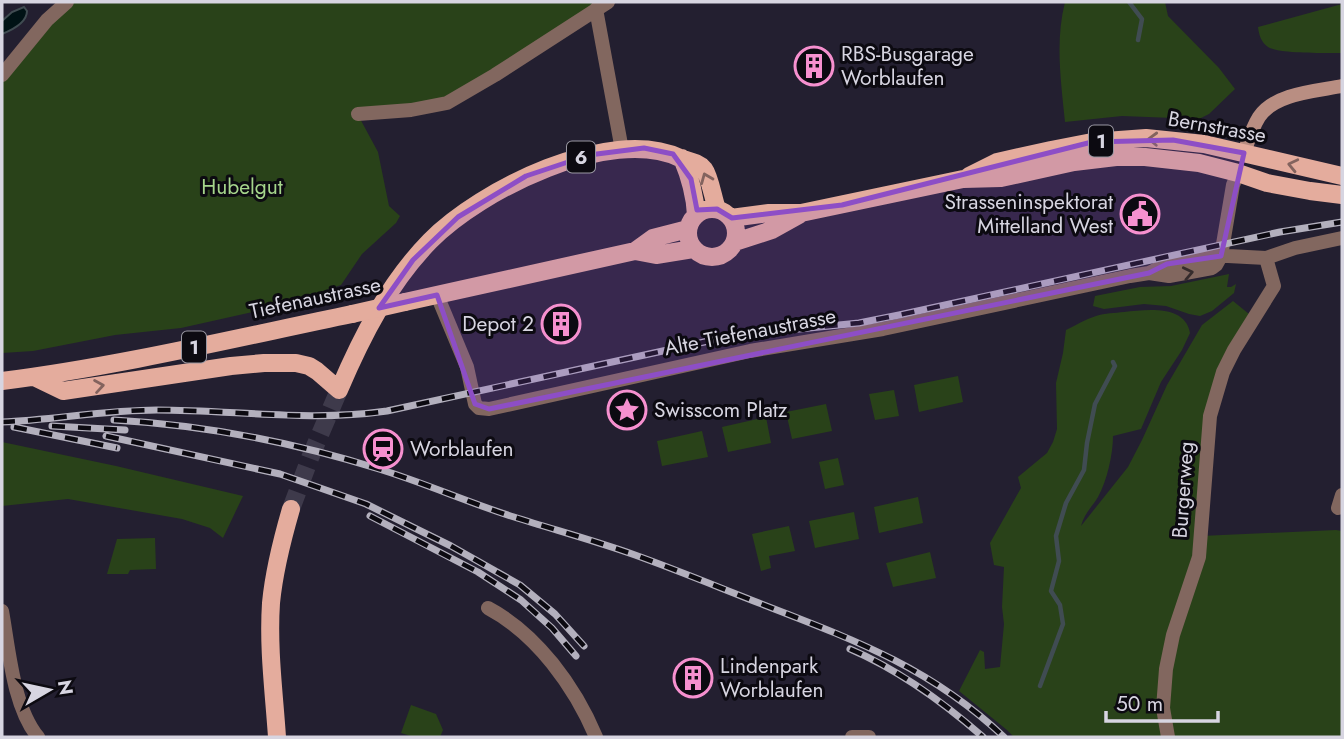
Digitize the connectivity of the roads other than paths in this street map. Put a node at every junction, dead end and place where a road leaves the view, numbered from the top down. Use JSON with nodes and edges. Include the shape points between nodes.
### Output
{"nodes":[{"id":1,"x":68,"y":2,"type":"edge"},
{"id":2,"x":602,"y":5,"type":"edge"},
{"id":3,"x":2,"y":75,"type":"edge"},
{"id":4,"x":1342,"y":86,"type":"edge"},
{"id":5,"x":358,"y":114,"type":"dead end"},
{"id":6,"x":622,"y":149,"type":"junction"},
{"id":7,"x":1244,"y":153,"type":"junction"},
{"id":8,"x":682,"y":158,"type":"junction"},
{"id":9,"x":1238,"y":173,"type":"junction"},
{"id":10,"x":1342,"y":176,"type":"edge"},
{"id":11,"x":962,"y":179,"type":"junction"},
{"id":12,"x":1342,"y":195,"type":"edge"},
{"id":13,"x":724,"y":214,"type":"junction"},
{"id":14,"x":801,"y":214,"type":"junction"},
{"id":15,"x":692,"y":222,"type":"junction"},
{"id":16,"x":1342,"y":238,"type":"edge"},
{"id":17,"x":735,"y":242,"type":"junction"},
{"id":18,"x":693,"y":249,"type":"junction"},
{"id":19,"x":635,"y":251,"type":"junction"},
{"id":20,"x":1221,"y":256,"type":"junction"},
{"id":21,"x":1266,"y":258,"type":"junction"},
{"id":22,"x":437,"y":295,"type":"junction"},
{"id":23,"x":34,"y":377,"type":"junction"},
{"id":24,"x":2,"y":381,"type":"edge"},
{"id":25,"x":291,"y":509,"type":"tunnel mouth"},
{"id":26,"x":488,"y":608,"type":"dead end"},
{"id":27,"x":2,"y":611,"type":"edge"},
{"id":28,"x":38,"y":737,"type":"edge"},
{"id":29,"x":277,"y":737,"type":"edge"},
{"id":30,"x":596,"y":737,"type":"edge"},
{"id":31,"x":852,"y":737,"type":"edge"},
{"id":32,"x":869,"y":737,"type":"edge"},
{"id":33,"x":1168,"y":737,"type":"edge"}],
"edges":[{"from":1,"to":3,"type":"street","via":[[47,20]]},
{"from":2,"to":5,"type":"street","via":[[447,103]]},
{"from":2,"to":6,"type":"street"},
{"from":4,"to":7,"type":"street","via":[[1272,104],[1259,116]]},
{"from":6,"to":8,"type":"main road","number":"6","via":[[665,151]]},
{"from":23,"to":6,"type":"main road","number":"6","one_way":true,"via":[[64,391],[231,366],[296,363],[317,371],[339,390],[396,282],[431,240],[458,217],[549,166]]},
{"from":7,"to":9,"type":"main road"},
{"from":10,"to":7,"type":"main road","name":"Bernstrasse","number":"1","one_way":true},
{"from":7,"to":11,"type":"main road","name":"Bernstrasse","number":"1","one_way":true,"via":[[1173,140],[1114,139],[997,162]]},
{"from":13,"to":8,"type":"main road","number":"6","one_way":true,"via":[[704,170]]},
{"from":8,"to":15,"type":"main road","via":[[695,201]]},
{"from":9,"to":11,"type":"main road","name":"Bernstrasse","number":"1","via":[[1170,159],[1116,157],[1001,178]]},
{"from":9,"to":12,"type":"main road","name":"Bernstrasse","number":"1","via":[[1267,183]]},
{"from":9,"to":20,"type":"street"},
{"from":11,"to":14,"type":"main road","name":"Bernstrasse","number":"1"},
{"from":13,"to":14,"type":"main road","name":"Bernstrasse","number":"1"},
{"from":13,"to":15,"type":"main road","via":[[704,210]]},
{"from":13,"to":17,"type":"main road","via":[[735,227]]},
{"from":14,"to":17,"type":"main road","name":"Bernstrasse","number":"1"},
{"from":15,"to":18,"type":"main road","via":[[688,240]]},
{"from":15,"to":19,"type":"main road","name":"Tiefenaustrasse","number":"1"},
{"from":16,"to":21,"type":"street"},
{"from":17,"to":18,"type":"main road","via":[[718,257],[703,256]]},
{"from":18,"to":19,"type":"main road","name":"Tiefenaustrasse","number":"1","via":[[656,255]]},
{"from":19,"to":22,"type":"main road","name":"Tiefenaustrasse","number":"1"},
{"from":20,"to":21,"type":"street"},
{"from":20,"to":22,"type":"street","name":"Alte Tiefenaustrasse","via":[[1212,268],[1090,284],[489,409],[475,404],[467,367]]},
{"from":21,"to":33,"type":"street","name":"Burgerweg","via":[[1274,286],[1223,372],[1210,416],[1199,557],[1166,669],[1163,708]]},
{"from":22,"to":23,"type":"main road","name":"Tiefenaustrasse","number":"1","bridge":true},
{"from":23,"to":24,"type":"main road","name":"Tiefenaustrasse","number":"1"},
{"from":25,"to":29,"type":"main road","via":[[276,563],[271,605]]},
{"from":26,"to":30,"type":"street","via":[[516,626],[554,667]]},
{"from":27,"to":28,"type":"street","via":[[18,699]]},
{"from":31,"to":32,"type":"street"}]}
